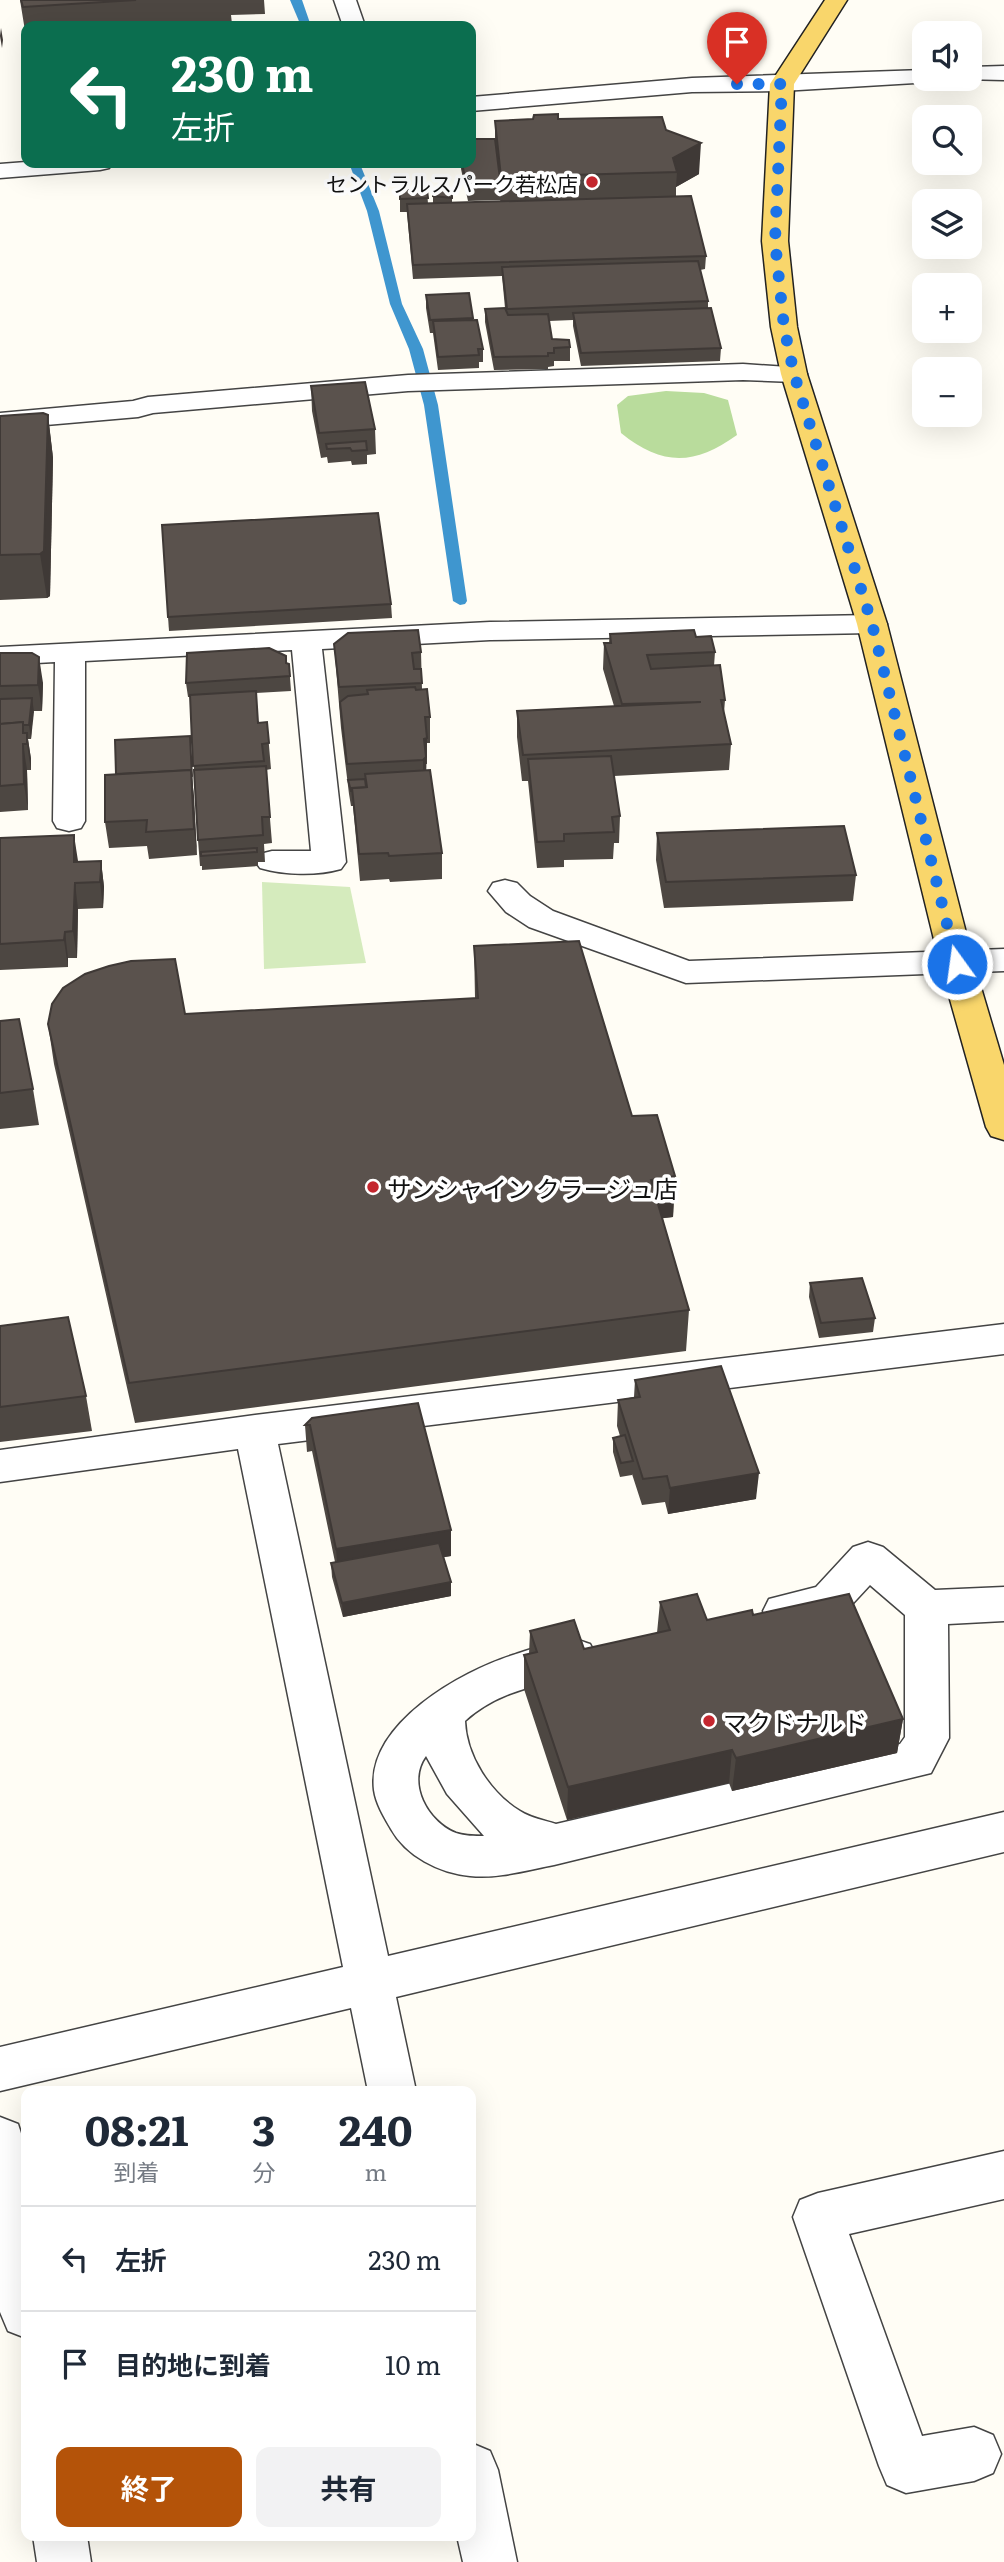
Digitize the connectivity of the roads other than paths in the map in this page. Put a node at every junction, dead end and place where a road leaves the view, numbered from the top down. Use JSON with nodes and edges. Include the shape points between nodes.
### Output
{"nodes":[{"id":1,"x":345,"y":0,"type":"edge"},
{"id":2,"x":836,"y":0,"type":"edge"},
{"id":3,"x":352,"y":21,"type":"edge"},
{"id":4,"x":1004,"y":73,"type":"edge"},
{"id":5,"x":982,"y":74,"type":"edge"},
{"id":6,"x":912,"y":78,"type":"edge"},
{"id":7,"x":782,"y":84,"type":"junction"},
{"id":8,"x":476,"y":104,"type":"edge"},
{"id":9,"x":702,"y":106,"type":"dead end"},
{"id":10,"x":21,"y":147,"type":"edge"},
{"id":11,"x":0,"y":149,"type":"edge"},
{"id":12,"x":38,"y":168,"type":"edge"},
{"id":13,"x":0,"y":171,"type":"edge"},
{"id":14,"x":794,"y":374,"type":"junction"},
{"id":15,"x":0,"y":421,"type":"edge"},
{"id":16,"x":872,"y":624,"type":"junction"},
{"id":17,"x":306,"y":639,"type":"junction"},
{"id":18,"x":70,"y":654,"type":"junction"},
{"id":19,"x":0,"y":656,"type":"edge"},
{"id":20,"x":69,"y":821,"type":"dead end"},
{"id":21,"x":272,"y":861,"type":"dead end"},
{"id":22,"x":505,"y":891,"type":"dead end"},
{"id":23,"x":1004,"y":960,"type":"edge"},
{"id":24,"x":957,"y":964,"type":"junction"},
{"id":25,"x":1004,"y":1127,"type":"edge"},
{"id":26,"x":1004,"y":1339,"type":"edge"},
{"id":27,"x":255,"y":1431,"type":"junction"},
{"id":28,"x":0,"y":1466,"type":"edge"},
{"id":29,"x":1004,"y":1604,"type":"edge"},
{"id":30,"x":926,"y":1608,"type":"junction"},
{"id":31,"x":750,"y":1619,"type":"edge"},
{"id":32,"x":617,"y":1648,"type":"edge"},
{"id":33,"x":443,"y":1714,"type":"junction"},
{"id":34,"x":1004,"y":1832,"type":"edge"},
{"id":35,"x":556,"y":1844,"type":"junction"},
{"id":36,"x":369,"y":1983,"type":"junction"},
{"id":37,"x":0,"y":2068,"type":"edge"},
{"id":38,"x":391,"y":2086,"type":"edge"},
{"id":39,"x":0,"y":2140,"type":"edge"},
{"id":40,"x":1004,"y":2175,"type":"edge"},
{"id":41,"x":21,"y":2280,"type":"edge"},
{"id":42,"x":974,"y":2454,"type":"dead end"},
{"id":43,"x":476,"y":2494,"type":"edge"},
{"id":44,"x":61,"y":2541,"type":"edge"},
{"id":45,"x":64,"y":2562,"type":"edge"},
{"id":46,"x":490,"y":2562,"type":"edge"}],
"edges":[{"from":1,"to":3,"type":"street"},
{"from":2,"to":7,"type":"main road"},
{"from":4,"to":5,"type":"street"},
{"from":6,"to":7,"type":"street"},
{"from":7,"to":8,"type":"street","via":[[692,85]]},
{"from":7,"to":9,"type":"street"},
{"from":7,"to":14,"type":"main road","via":[[775,241]]},
{"from":10,"to":11,"type":"street"},
{"from":12,"to":13,"type":"street"},
{"from":14,"to":15,"type":"street","via":[[408,383]]},
{"from":14,"to":16,"type":"main road"},
{"from":16,"to":17,"type":"street"},
{"from":16,"to":24,"type":"main road"},
{"from":17,"to":18,"type":"street"},
{"from":17,"to":21,"type":"street","via":[[329,862]]},
{"from":18,"to":19,"type":"street"},
{"from":18,"to":20,"type":"street"},
{"from":22,"to":24,"type":"street","via":[[541,919],[686,972]]},
{"from":23,"to":24,"type":"street"},
{"from":24,"to":25,"type":"main road"},
{"from":26,"to":27,"type":"street"},
{"from":27,"to":28,"type":"street"},
{"from":27,"to":36,"type":"street"},
{"from":29,"to":30,"type":"street"},
{"from":30,"to":31,"type":"street","via":[[868,1559],[829,1601]]},
{"from":30,"to":35,"type":"street","via":[[927,1738],[915,1760]]},
{"from":32,"to":33,"type":"street","via":[[511,1671],[453,1703]]},
{"from":33,"to":35,"type":"street","via":[[443,1737],[450,1759],[486,1808],[497,1820]]},
{"from":33,"to":35,"type":"street","via":[[402,1757],[396,1781],[400,1808],[422,1836],[466,1856],[493,1856]]},
{"from":34,"to":36,"type":"street"},
{"from":36,"to":37,"type":"street"},
{"from":36,"to":38,"type":"street"},
{"from":39,"to":41,"type":"street"},
{"from":40,"to":42,"type":"street","via":[[818,2217],[906,2466]]},
{"from":43,"to":46,"type":"street"},
{"from":44,"to":45,"type":"street"}]}
